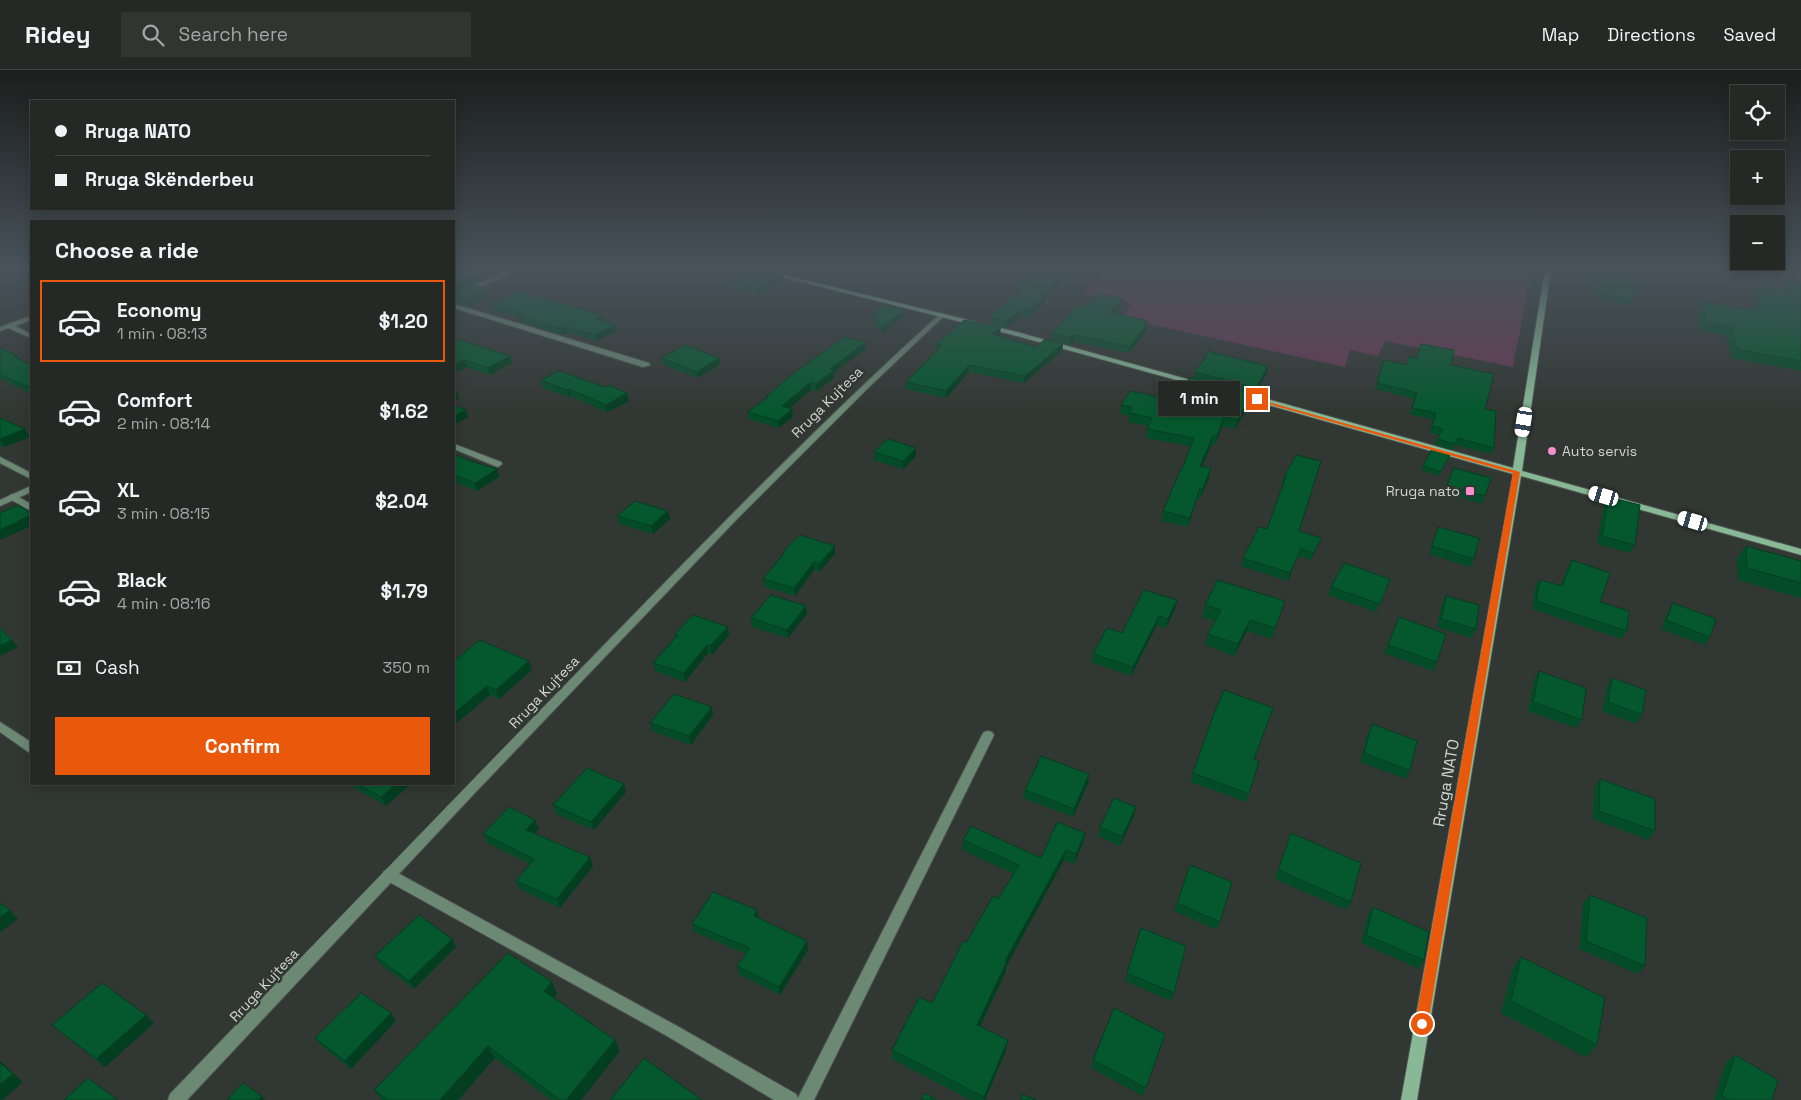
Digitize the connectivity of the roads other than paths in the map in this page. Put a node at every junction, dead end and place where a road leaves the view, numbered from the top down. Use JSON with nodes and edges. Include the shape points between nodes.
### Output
{"nodes":[{"id":1,"x":490,"y":317,"type":"edge"},
{"id":2,"x":939,"y":317,"type":"edge"},
{"id":3,"x":953,"y":317,"type":"edge"},
{"id":4,"x":1540,"y":317,"type":"edge"},
{"id":5,"x":30,"y":318,"type":"edge"},
{"id":6,"x":9,"y":326,"type":"junction"},
{"id":7,"x":0,"y":329,"type":"edge"},
{"id":8,"x":30,"y":336,"type":"edge"},
{"id":9,"x":646,"y":365,"type":"dead end"},
{"id":10,"x":1208,"y":386,"type":"edge"},
{"id":11,"x":1227,"y":391,"type":"edge"},
{"id":12,"x":455,"y":446,"type":"edge"},
{"id":13,"x":0,"y":460,"type":"edge"},
{"id":14,"x":498,"y":464,"type":"dead end"},
{"id":15,"x":1516,"y":472,"type":"junction"},
{"id":16,"x":30,"y":475,"type":"edge"},
{"id":17,"x":30,"y":489,"type":"edge"},
{"id":18,"x":12,"y":497,"type":"junction"},
{"id":19,"x":0,"y":503,"type":"edge"},
{"id":20,"x":30,"y":507,"type":"edge"},
{"id":21,"x":1801,"y":552,"type":"edge"},
{"id":22,"x":0,"y":726,"type":"edge"},
{"id":23,"x":988,"y":735,"type":"dead end"},
{"id":24,"x":30,"y":747,"type":"edge"},
{"id":25,"x":389,"y":875,"type":"junction"},
{"id":26,"x":176,"y":1100,"type":"edge"},
{"id":27,"x":790,"y":1100,"type":"edge"},
{"id":28,"x":805,"y":1100,"type":"edge"},
{"id":29,"x":1409,"y":1100,"type":"edge"}],
"edges":[{"from":1,"to":9,"type":"street"},
{"from":2,"to":25,"type":"street","name":"Rruga Kujtesa","via":[[833,417]]},
{"from":3,"to":10,"type":"main road"},
{"from":4,"to":15,"type":"main road","name":"Rruga NATO"},
{"from":5,"to":6,"type":"street"},
{"from":6,"to":7,"type":"street"},
{"from":6,"to":8,"type":"street"},
{"from":11,"to":15,"type":"main road"},
{"from":12,"to":14,"type":"street"},
{"from":13,"to":16,"type":"street"},
{"from":15,"to":21,"type":"main road"},
{"from":15,"to":29,"type":"main road","name":"Rruga NATO"},
{"from":17,"to":18,"type":"street"},
{"from":18,"to":19,"type":"street"},
{"from":18,"to":20,"type":"street"},
{"from":22,"to":24,"type":"street"},
{"from":23,"to":28,"type":"street"},
{"from":25,"to":26,"type":"street","name":"Rruga Kujtesa"},
{"from":25,"to":27,"type":"street"}]}
